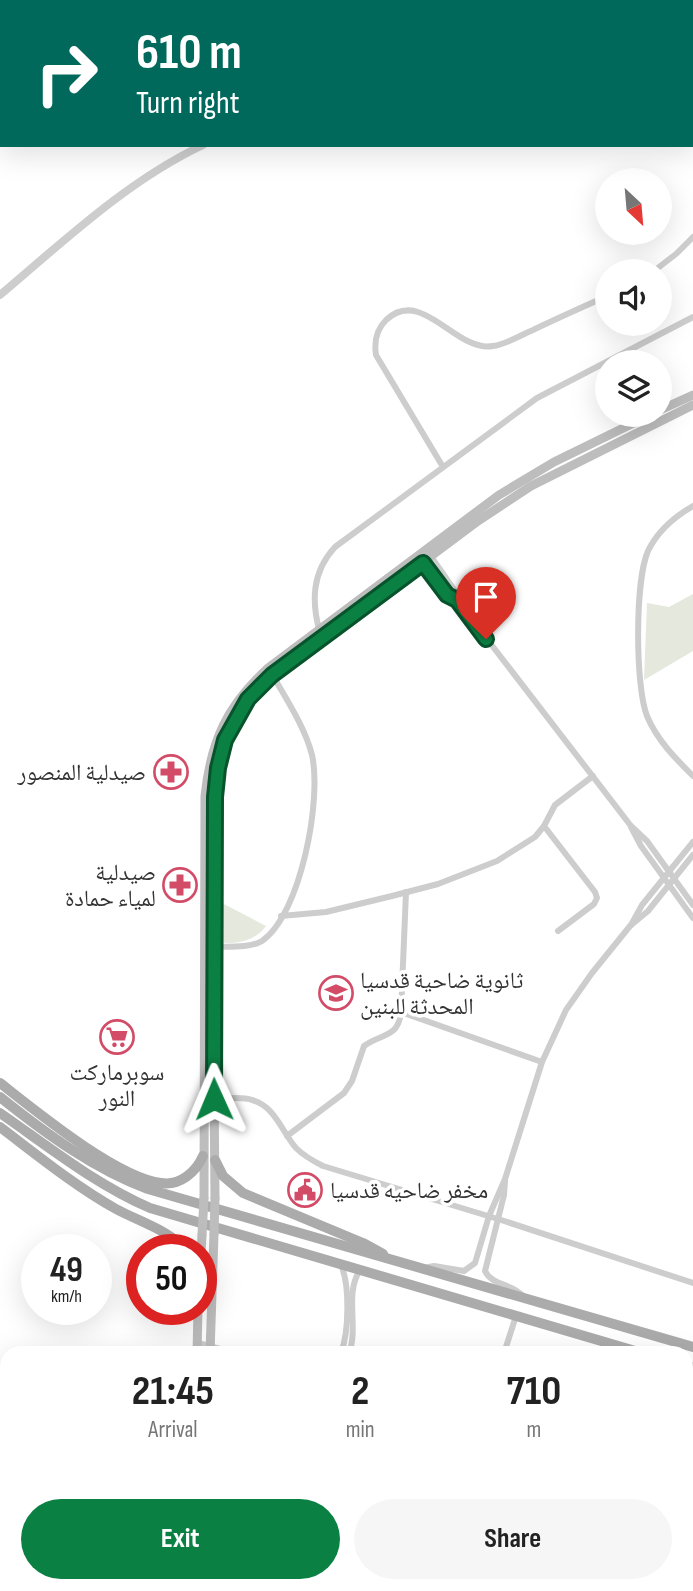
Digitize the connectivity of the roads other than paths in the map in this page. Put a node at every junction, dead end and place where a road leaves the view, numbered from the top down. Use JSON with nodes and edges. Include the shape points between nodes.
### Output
{"nodes":[{"id":1,"x":199,"y":147,"type":"edge"},
{"id":2,"x":693,"y":237,"type":"edge"},
{"id":3,"x":670,"y":259,"type":"edge"},
{"id":4,"x":0,"y":295,"type":"edge"},
{"id":5,"x":595,"y":301,"type":"edge"},
{"id":6,"x":693,"y":317,"type":"edge"},
{"id":7,"x":693,"y":394,"type":"edge"},
{"id":8,"x":672,"y":404,"type":"edge"},
{"id":9,"x":693,"y":405,"type":"edge"},
{"id":10,"x":626,"y":427,"type":"edge"},
{"id":11,"x":443,"y":467,"type":"junction"},
{"id":12,"x":693,"y":506,"type":"edge"},
{"id":13,"x":424,"y":556,"type":"junction"},
{"id":14,"x":320,"y":634,"type":"junction"},
{"id":15,"x":270,"y":671,"type":"junction"},
{"id":16,"x":593,"y":776,"type":"junction"},
{"id":17,"x":693,"y":776,"type":"edge"},
{"id":18,"x":544,"y":826,"type":"junction"},
{"id":19,"x":631,"y":826,"type":"junction"},
{"id":20,"x":693,"y":842,"type":"edge"},
{"id":21,"x":693,"y":855,"type":"edge"},
{"id":22,"x":672,"y":875,"type":"junction"},
{"id":23,"x":666,"y":882,"type":"junction"},
{"id":24,"x":406,"y":892,"type":"junction"},
{"id":25,"x":693,"y":905,"type":"edge"},
{"id":26,"x":281,"y":916,"type":"junction"},
{"id":27,"x":693,"y":919,"type":"edge"},
{"id":28,"x":558,"y":931,"type":"dead end"},
{"id":29,"x":208,"y":947,"type":"junction"},
{"id":30,"x":401,"y":1012,"type":"junction"},
{"id":31,"x":542,"y":1062,"type":"junction"},
{"id":32,"x":0,"y":1083,"type":"edge"},
{"id":33,"x":0,"y":1097,"type":"edge"},
{"id":34,"x":214,"y":1099,"type":"junction"},
{"id":35,"x":0,"y":1113,"type":"edge"},
{"id":36,"x":0,"y":1127,"type":"edge"},
{"id":37,"x":287,"y":1136,"type":"junction"},
{"id":38,"x":204,"y":1156,"type":"junction"},
{"id":39,"x":215,"y":1160,"type":"junction"},
{"id":40,"x":505,"y":1179,"type":"junction"},
{"id":41,"x":489,"y":1216,"type":"junction"},
{"id":42,"x":498,"y":1219,"type":"junction"},
{"id":43,"x":164,"y":1234,"type":"edge"},
{"id":44,"x":202,"y":1234,"type":"edge"},
{"id":45,"x":389,"y":1259,"type":"junction"},
{"id":46,"x":340,"y":1263,"type":"junction"},
{"id":47,"x":475,"y":1263,"type":"junction"},
{"id":48,"x":485,"y":1265,"type":"junction"},
{"id":49,"x":422,"y":1268,"type":"junction"},
{"id":50,"x":360,"y":1270,"type":"junction"},
{"id":51,"x":693,"y":1283,"type":"edge"},
{"id":52,"x":523,"y":1296,"type":"junction"},
{"id":53,"x":516,"y":1316,"type":"junction"},
{"id":54,"x":198,"y":1325,"type":"edge"},
{"id":55,"x":198,"y":1346,"type":"edge"},
{"id":56,"x":210,"y":1346,"type":"edge"},
{"id":57,"x":343,"y":1346,"type":"edge"},
{"id":58,"x":351,"y":1346,"type":"edge"},
{"id":59,"x":506,"y":1346,"type":"edge"},
{"id":60,"x":618,"y":1346,"type":"edge"},
{"id":61,"x":690,"y":1346,"type":"edge"}],
"edges":[{"from":1,"to":4,"type":"street","via":[[167,162],[96,214]]},
{"from":2,"to":3,"type":"street"},
{"from":5,"to":11,"type":"street","via":[[496,346],[474,345],[415,311],[398,313],[384,322],[376,338],[376,355]]},
{"from":6,"to":11,"type":"street","via":[[547,391]]},
{"from":7,"to":8,"type":"main road"},
{"from":9,"to":13,"type":"main road","via":[[531,486]]},
{"from":10,"to":13,"type":"main road","via":[[526,478]]},
{"from":11,"to":14,"type":"street","via":[[324,559],[315,588]]},
{"from":12,"to":17,"type":"street","via":[[666,525],[648,552],[640,583],[639,659],[648,716],[667,749]]},
{"from":13,"to":14,"type":"main road"},
{"from":13,"to":16,"type":"street","via":[[447,595],[457,600]]},
{"from":14,"to":15,"type":"main road"},
{"from":15,"to":26,"type":"street","via":[[306,738],[314,773],[303,869]]},
{"from":15,"to":29,"type":"main road","via":[[232,708],[216,737],[209,766]]},
{"from":16,"to":18,"type":"street","via":[[555,805]]},
{"from":16,"to":19,"type":"street"},
{"from":18,"to":24,"type":"street","via":[[522,847],[497,861]]},
{"from":18,"to":28,"type":"street","via":[[597,898]]},
{"from":19,"to":22,"type":"street"},
{"from":19,"to":23,"type":"street"},
{"from":20,"to":22,"type":"street"},
{"from":21,"to":22,"type":"street"},
{"from":22,"to":23,"type":"street"},
{"from":22,"to":25,"type":"street"},
{"from":23,"to":27,"type":"street"},
{"from":23,"to":31,"type":"street","via":[[638,910],[572,1001]]},
{"from":24,"to":26,"type":"street","via":[[326,912]]},
{"from":24,"to":30,"type":"street"},
{"from":26,"to":29,"type":"street","via":[[258,943]]},
{"from":29,"to":34,"type":"main road"},
{"from":29,"to":38,"type":"main road"},
{"from":30,"to":31,"type":"street"},
{"from":30,"to":37,"type":"street","via":[[395,1030],[365,1046],[344,1093]]},
{"from":31,"to":40,"type":"street"},
{"from":32,"to":38,"type":"main road","via":[[94,1153],[131,1173],[161,1183],[180,1181],[195,1171]]},
{"from":33,"to":45,"type":"main road","via":[[88,1160],[126,1181]]},
{"from":34,"to":37,"type":"street","via":[[242,1098],[261,1104]]},
{"from":34,"to":39,"type":"main road"},
{"from":35,"to":46,"type":"main road","via":[[50,1149],[150,1208]]},
{"from":36,"to":43,"type":"main road","via":[[114,1208]]},
{"from":37,"to":41,"type":"street","via":[[302,1154],[323,1166]]},
{"from":38,"to":44,"type":"main road","bridge":true},
{"from":39,"to":45,"type":"main road","via":[[223,1176],[243,1194],[363,1243]]},
{"from":39,"to":56,"type":"main road","bridge":true},
{"from":40,"to":41,"type":"street"},
{"from":40,"to":42,"type":"street"},
{"from":41,"to":42,"type":"street"},
{"from":41,"to":47,"type":"street"},
{"from":42,"to":48,"type":"street"},
{"from":42,"to":51,"type":"street"},
{"from":45,"to":49,"type":"main road"},
{"from":46,"to":50,"type":"main road"},
{"from":46,"to":57,"type":"street","via":[[346,1287]]},
{"from":47,"to":48,"type":"street"},
{"from":47,"to":49,"type":"street","via":[[464,1272]]},
{"from":48,"to":52,"type":"street","via":[[491,1280],[513,1287]]},
{"from":49,"to":52,"type":"main road"},
{"from":50,"to":53,"type":"main road"},
{"from":50,"to":58,"type":"street","via":[[354,1282]]},
{"from":52,"to":61,"type":"main road"},
{"from":53,"to":59,"type":"street"},
{"from":53,"to":60,"type":"main road"},
{"from":54,"to":55,"type":"main road"}]}
